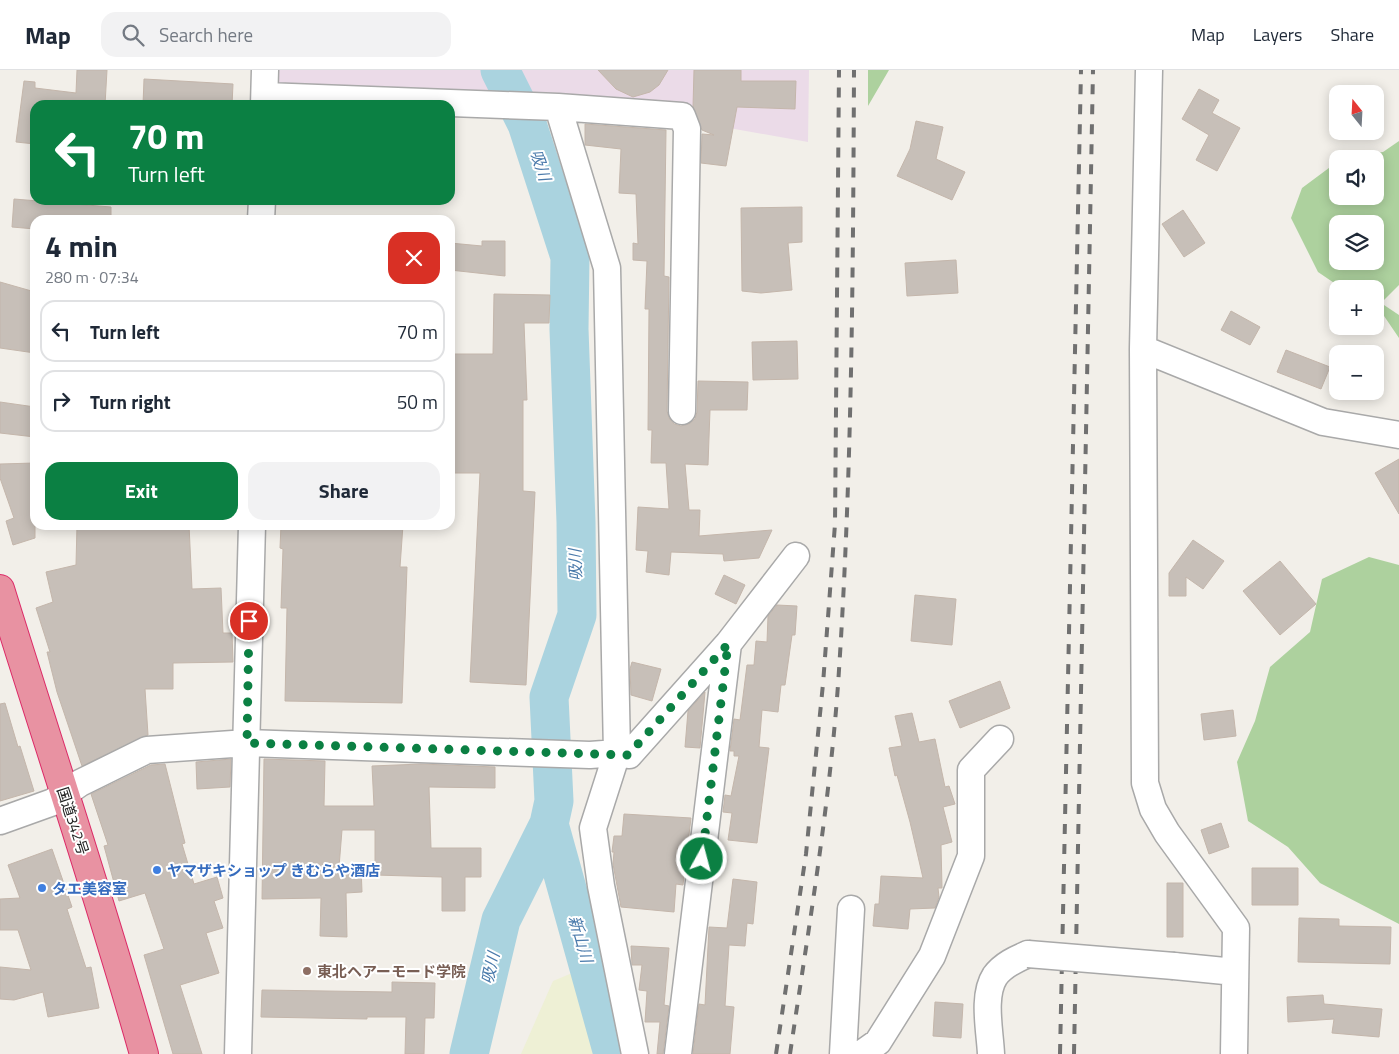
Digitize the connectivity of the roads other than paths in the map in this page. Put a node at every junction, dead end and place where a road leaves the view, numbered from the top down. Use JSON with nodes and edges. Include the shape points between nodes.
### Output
{"nodes":[{"id":1,"x":265,"y":70,"type":"edge"},
{"id":2,"x":1149,"y":70,"type":"edge"},
{"id":3,"x":265,"y":100,"type":"edge"},
{"id":4,"x":455,"y":104,"type":"edge"},
{"id":5,"x":550,"y":107,"type":"junction"},
{"id":6,"x":1143,"y":350,"type":"junction"},
{"id":7,"x":682,"y":410,"type":"dead end"},
{"id":8,"x":1399,"y":435,"type":"edge"},
{"id":9,"x":252,"y":530,"type":"edge"},
{"id":10,"x":796,"y":556,"type":"dead end"},
{"id":11,"x":0,"y":588,"type":"edge"},
{"id":12,"x":728,"y":644,"type":"junction"},
{"id":13,"x":1000,"y":738,"type":"dead end"},
{"id":14,"x":247,"y":743,"type":"junction"},
{"id":15,"x":617,"y":753,"type":"junction"},
{"id":16,"x":63,"y":794,"type":"junction"},
{"id":17,"x":0,"y":821,"type":"edge"},
{"id":18,"x":851,"y":909,"type":"dead end"},
{"id":19,"x":1235,"y":972,"type":"junction"},
{"id":20,"x":144,"y":1054,"type":"edge"},
{"id":21,"x":238,"y":1054,"type":"edge"},
{"id":22,"x":635,"y":1054,"type":"edge"},
{"id":23,"x":678,"y":1054,"type":"edge"},
{"id":24,"x":843,"y":1054,"type":"edge"},
{"id":25,"x":861,"y":1054,"type":"edge"},
{"id":26,"x":991,"y":1054,"type":"edge"},
{"id":27,"x":1234,"y":1054,"type":"edge"}],
"edges":[{"from":1,"to":3,"type":"street"},
{"from":2,"to":6,"type":"street"},
{"from":4,"to":5,"type":"street"},
{"from":5,"to":7,"type":"street","via":[[682,116],[687,129]]},
{"from":5,"to":15,"type":"street","via":[[607,268]]},
{"from":6,"to":8,"type":"street","via":[[1323,422]]},
{"from":6,"to":19,"type":"street","via":[[1145,783],[1153,809],[1167,833],[1236,928]]},
{"from":9,"to":14,"type":"street"},
{"from":10,"to":12,"type":"street"},
{"from":11,"to":16,"type":"highway","name":"国道342号"},
{"from":12,"to":15,"type":"street","via":[[628,755]]},
{"from":12,"to":23,"type":"street"},
{"from":13,"to":25,"type":"street","via":[[971,770],[971,856],[932,956],[878,1042]]},
{"from":14,"to":15,"type":"street","via":[[590,755]]},
{"from":14,"to":16,"type":"street","via":[[147,750]]},
{"from":14,"to":21,"type":"street"},
{"from":15,"to":22,"type":"street","via":[[594,828],[601,886]]},
{"from":16,"to":17,"type":"street","via":[[53,802]]},
{"from":16,"to":20,"type":"highway","name":"国道342号","via":[[106,921]]},
{"from":18,"to":24,"type":"street"},
{"from":19,"to":26,"type":"street","bridge":true,"via":[[1028,954],[1008,964],[995,976],[988,998]]},
{"from":19,"to":27,"type":"street"}]}
